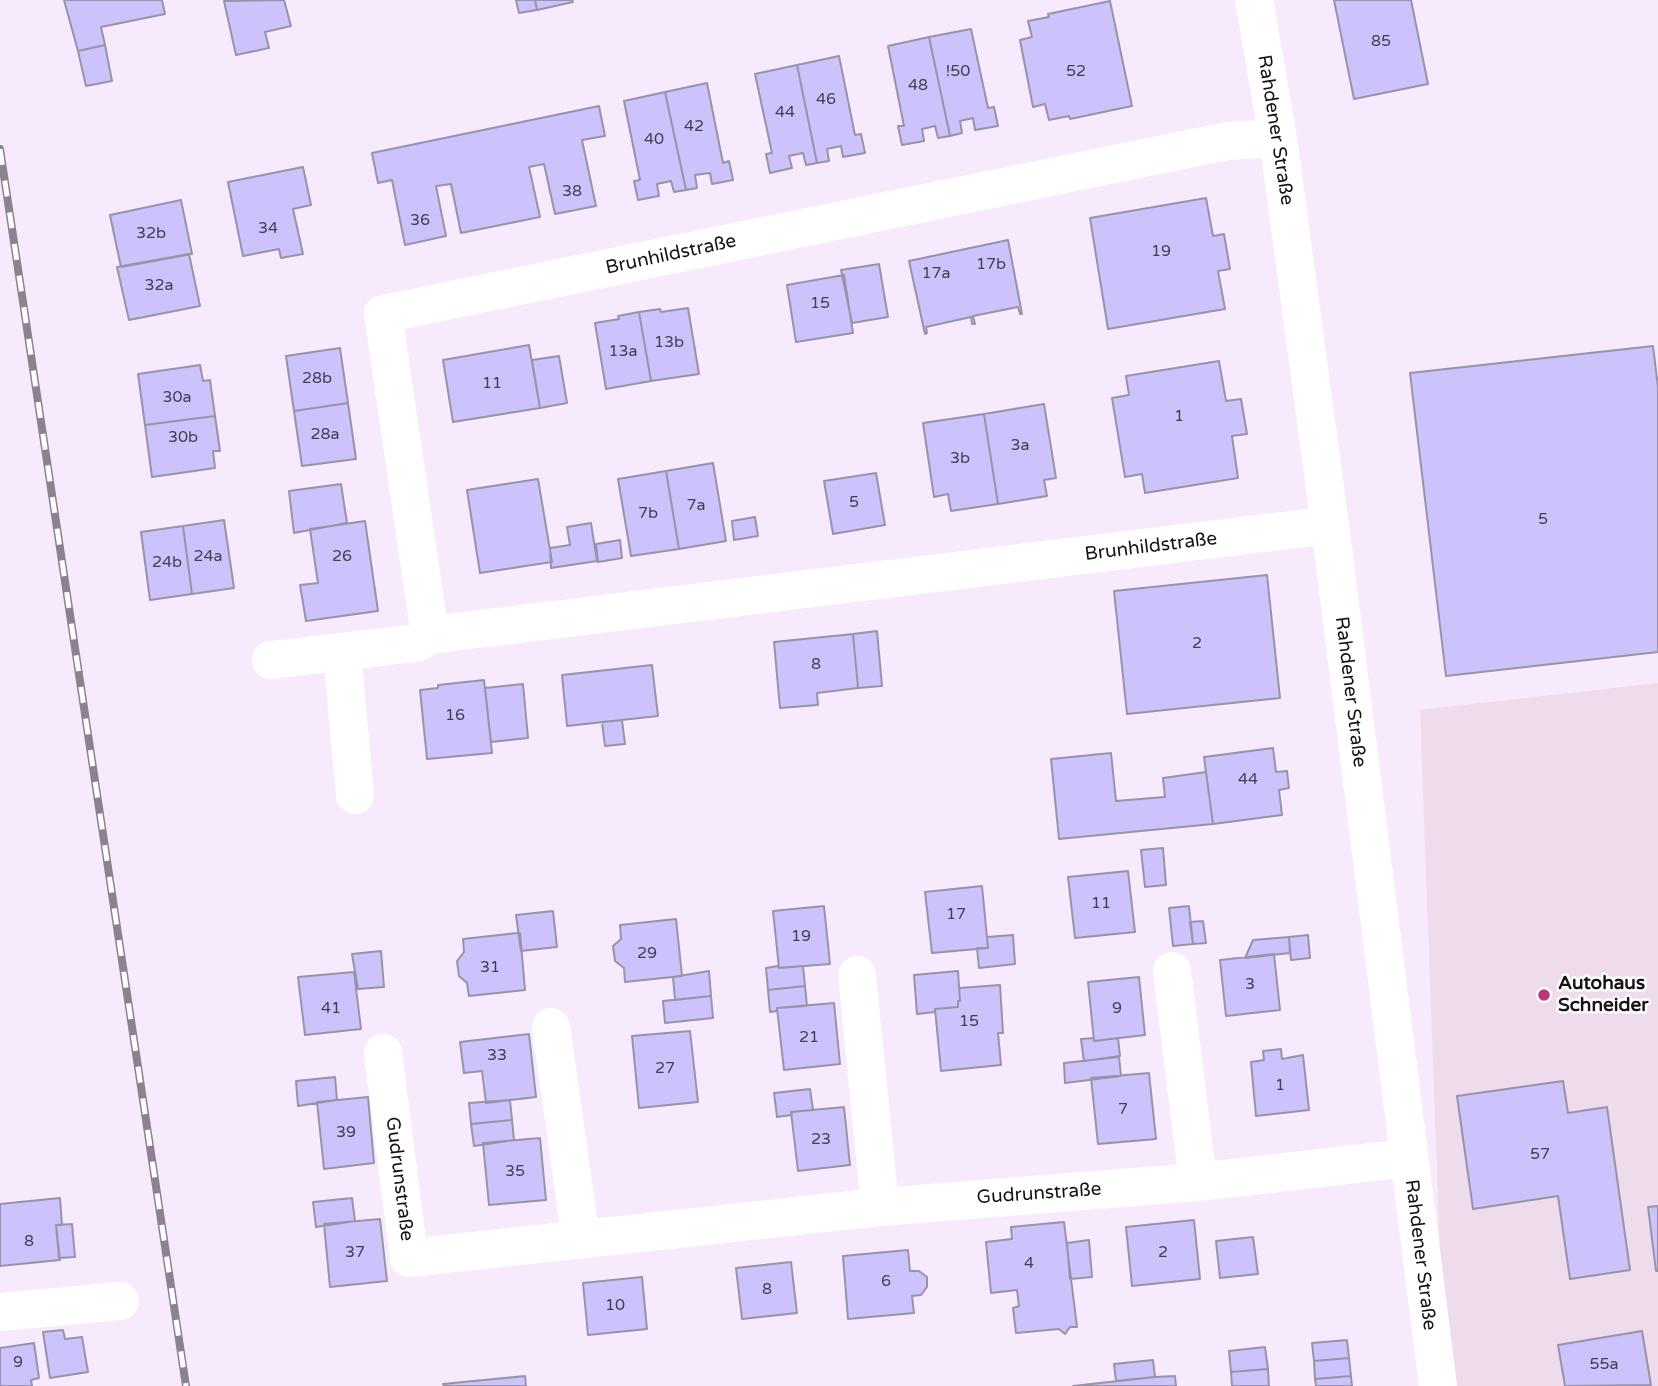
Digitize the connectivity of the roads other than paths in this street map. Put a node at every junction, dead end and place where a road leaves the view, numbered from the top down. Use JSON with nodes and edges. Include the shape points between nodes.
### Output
{"nodes":[{"id":1,"x":1254,"y":0,"type":"edge"},
{"id":2,"x":1278,"y":138,"type":"junction"},
{"id":3,"x":1329,"y":525,"type":"junction"},
{"id":4,"x":430,"y":635,"type":"junction"},
{"id":5,"x":342,"y":653,"type":"junction"},
{"id":6,"x":271,"y":660,"type":"dead end"},
{"id":7,"x":355,"y":794,"type":"dead end"},
{"id":8,"x":1172,"y":971,"type":"dead end"},
{"id":9,"x":857,"y":975,"type":"dead end"},
{"id":10,"x":551,"y":1027,"type":"dead end"},
{"id":11,"x":383,"y":1053,"type":"dead end"},
{"id":12,"x":1408,"y":1158,"type":"junction"},
{"id":13,"x":1198,"y":1182,"type":"junction"},
{"id":14,"x":880,"y":1206,"type":"junction"},
{"id":15,"x":581,"y":1240,"type":"junction"},
{"id":16,"x":120,"y":1301,"type":"dead end"},
{"id":17,"x":0,"y":1312,"type":"edge"},
{"id":18,"x":1438,"y":1386,"type":"edge"}],
"edges":[{"from":1,"to":2,"type":"street","name":"Rahdener Straße"},
{"from":2,"to":3,"type":"street","name":"Rahdener Straße"},
{"from":2,"to":4,"type":"street","name":"Brunhildstraße","via":[[1227,141],[383,314]]},
{"from":3,"to":4,"type":"street","name":"Brunhildstraße"},
{"from":3,"to":12,"type":"street","name":"Rahdener Straße"},
{"from":4,"to":5,"type":"street","name":"Brunhildstraße","via":[[416,643]]},
{"from":5,"to":6,"type":"street","name":"Brunhildstraße"},
{"from":5,"to":7,"type":"street"},
{"from":8,"to":13,"type":"street"},
{"from":9,"to":14,"type":"street"},
{"from":10,"to":15,"type":"street"},
{"from":11,"to":15,"type":"street","name":"Gudrunstraße","via":[[409,1258]]},
{"from":12,"to":13,"type":"street","name":"Gudrunstraße"},
{"from":12,"to":18,"type":"street","name":"Rahdener Straße"},
{"from":13,"to":14,"type":"street","name":"Gudrunstraße"},
{"from":14,"to":15,"type":"street","name":"Gudrunstraße"},
{"from":16,"to":17,"type":"street"}]}
